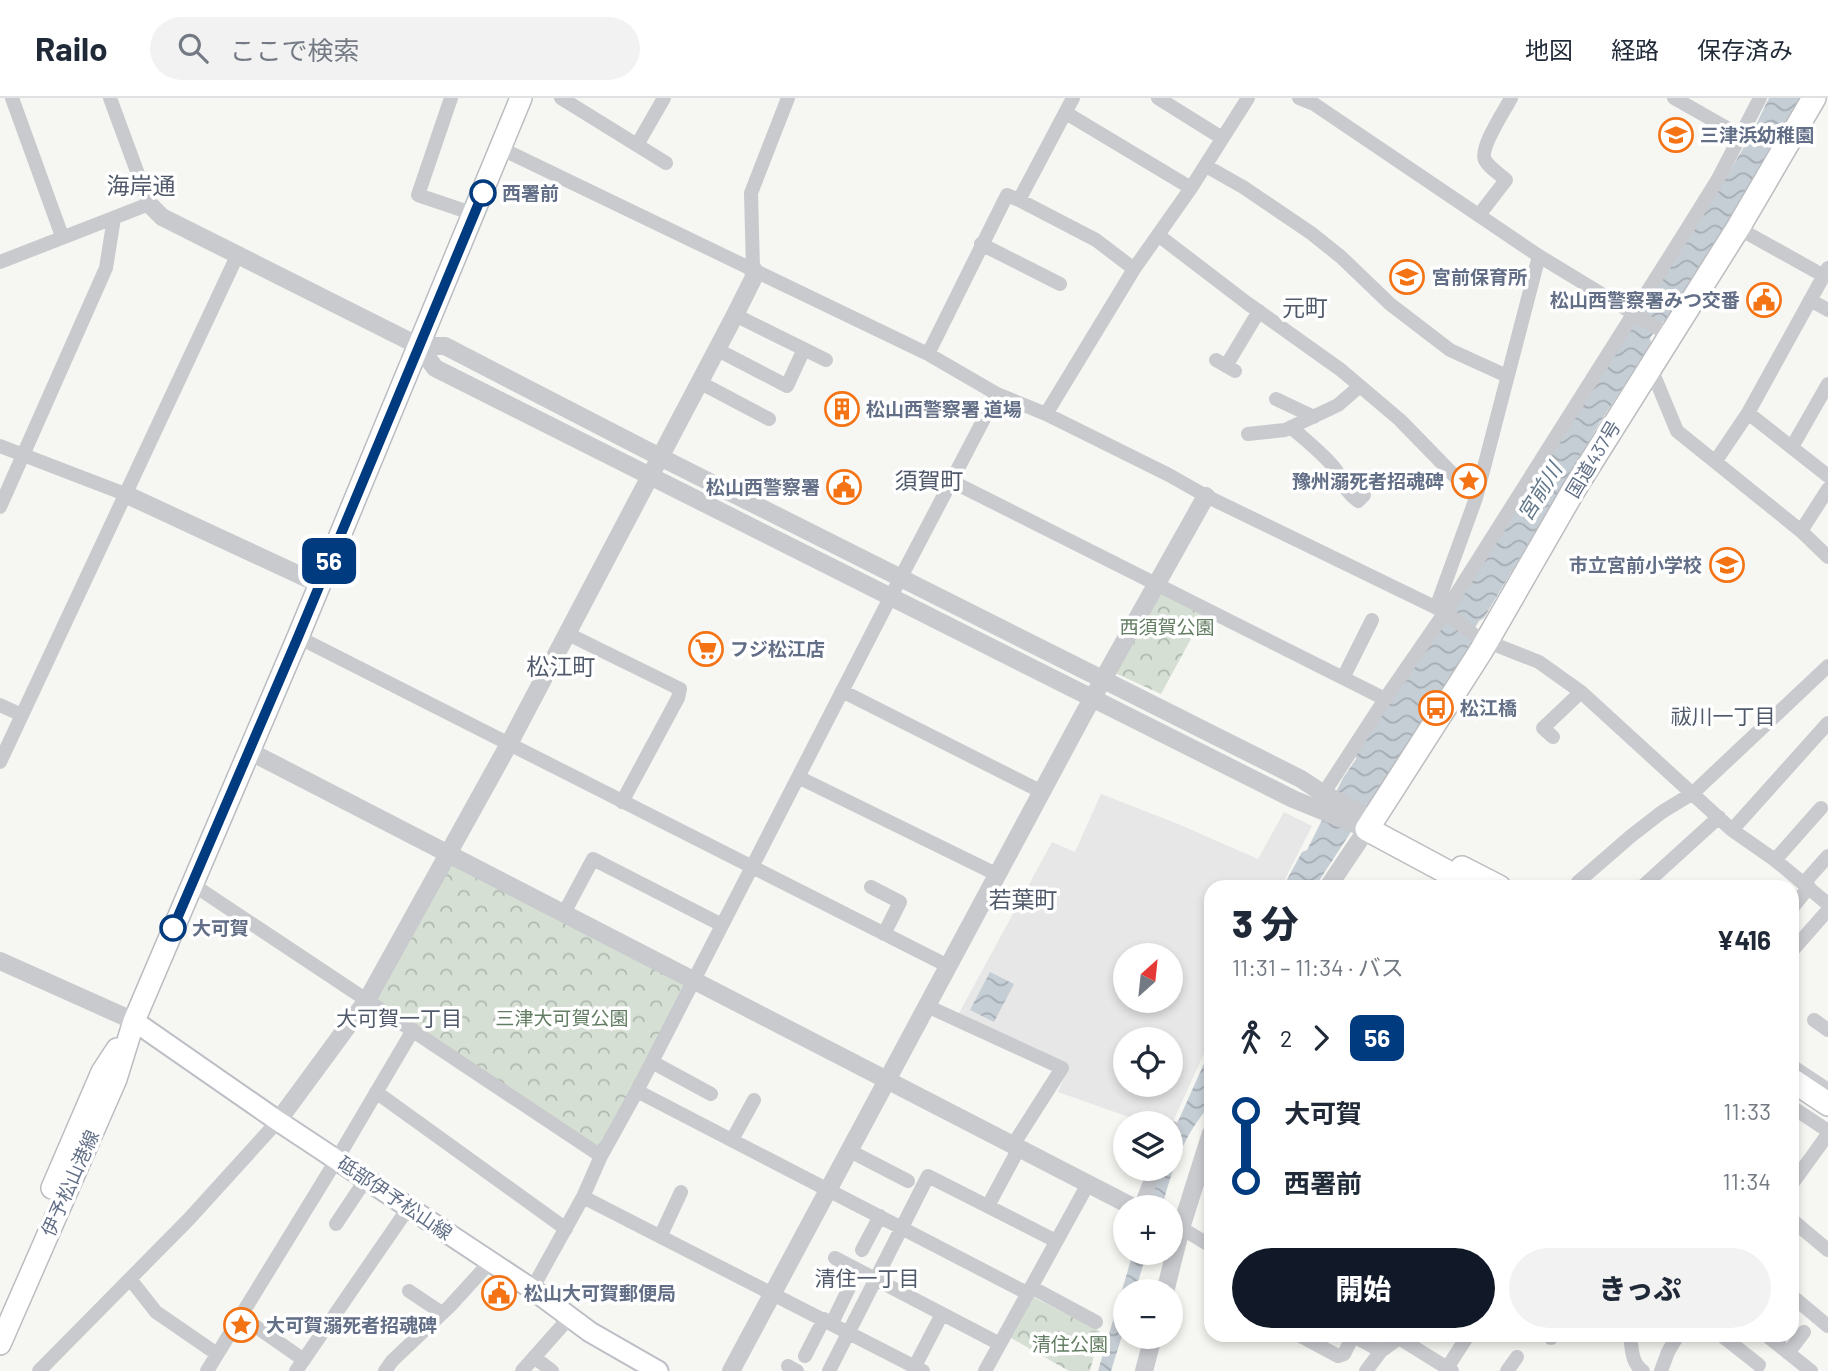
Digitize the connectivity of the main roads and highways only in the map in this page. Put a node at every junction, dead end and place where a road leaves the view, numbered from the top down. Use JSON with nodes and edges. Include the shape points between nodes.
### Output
{"nodes":[{"id":1,"x":521,"y":98,"type":"edge"},
{"id":2,"x":1814,"y":98,"type":"edge"},
{"id":3,"x":1367,"y":823,"type":"junction"},
{"id":4,"x":1463,"y":880,"type":"edge"},
{"id":5,"x":1485,"y":880,"type":"edge"},
{"id":6,"x":134,"y":1021,"type":"junction"},
{"id":7,"x":1799,"y":1085,"type":"edge"},
{"id":8,"x":1799,"y":1098,"type":"edge"},
{"id":9,"x":1828,"y":1104,"type":"edge"},
{"id":10,"x":1828,"y":1117,"type":"edge"},
{"id":11,"x":0,"y":1308,"type":"edge"},
{"id":12,"x":0,"y":1344,"type":"edge"},
{"id":13,"x":657,"y":1371,"type":"edge"}],
"edges":[{"from":1,"to":6,"type":"main road","name":"伊予松山港線"},
{"from":2,"to":3,"type":"highway","name":"国道437号","via":[[1738,228],[1666,333],[1650,366]]},
{"from":3,"to":4,"type":"highway"},
{"from":3,"to":5,"type":"highway"},
{"from":6,"to":11,"type":"main road","name":"伊予松山港線","via":[[102,1072]]},
{"from":6,"to":12,"type":"main road","name":"伊予松山港線","via":[[116,1079]]},
{"from":6,"to":13,"type":"main road","name":"砥部伊予松山線","via":[[569,1318]]},
{"from":7,"to":9,"type":"highway"},
{"from":8,"to":10,"type":"highway"}]}
